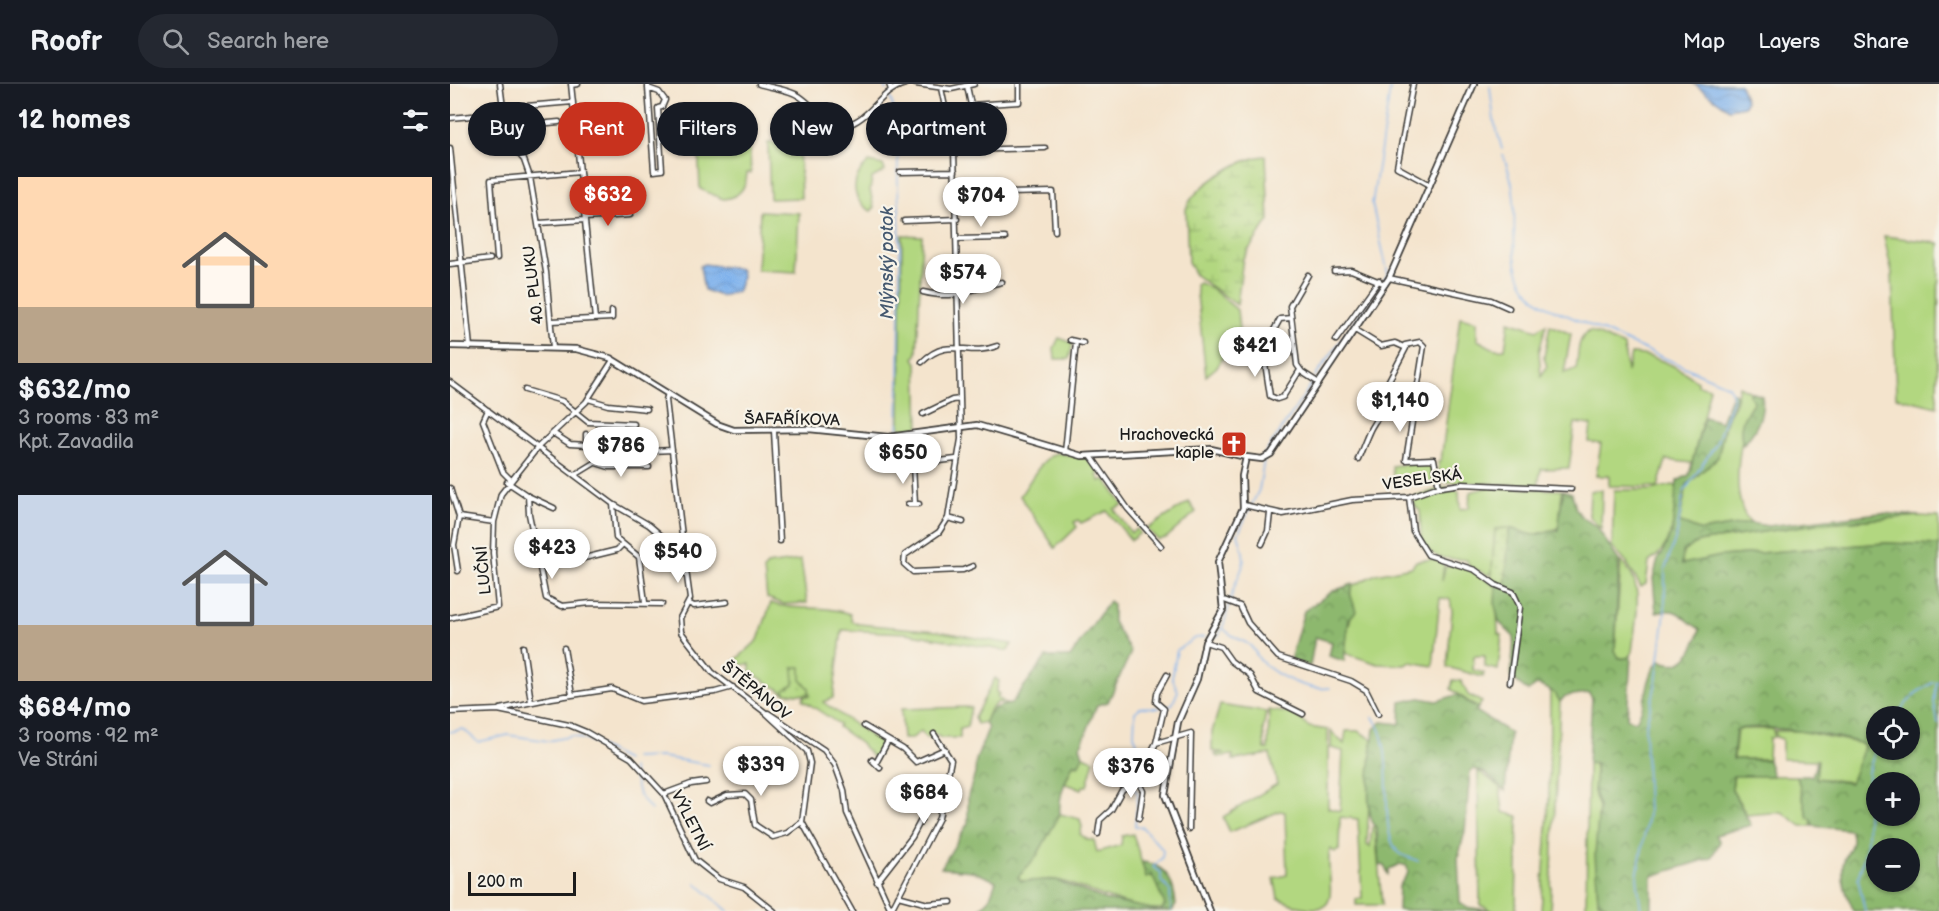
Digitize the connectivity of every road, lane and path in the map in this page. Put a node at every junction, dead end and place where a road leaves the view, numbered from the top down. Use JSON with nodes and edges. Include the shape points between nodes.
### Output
{"nodes":[{"id":1,"x":500,"y":84,"type":"edge"},
{"id":2,"x":571,"y":84,"type":"edge"},
{"id":3,"x":578,"y":84,"type":"edge"},
{"id":4,"x":759,"y":84,"type":"edge"},
{"id":5,"x":889,"y":84,"type":"edge"},
{"id":6,"x":905,"y":84,"type":"edge"},
{"id":7,"x":916,"y":84,"type":"edge"},
{"id":8,"x":974,"y":84,"type":"edge"},
{"id":9,"x":1019,"y":84,"type":"edge"},
{"id":10,"x":1413,"y":84,"type":"edge"},
{"id":11,"x":1474,"y":84,"type":"edge"},
{"id":12,"x":648,"y":86,"type":"edge"},
{"id":13,"x":967,"y":86,"type":"junction"},
{"id":14,"x":941,"y":88,"type":"junction"},
{"id":15,"x":891,"y":90,"type":"junction"},
{"id":16,"x":502,"y":102,"type":"edge"},
{"id":17,"x":573,"y":102,"type":"edge"},
{"id":18,"x":664,"y":102,"type":"edge"},
{"id":19,"x":944,"y":102,"type":"edge"},
{"id":20,"x":650,"y":106,"type":"junction"},
{"id":21,"x":657,"y":108,"type":"edge"},
{"id":22,"x":468,"y":116,"type":"edge"},
{"id":23,"x":450,"y":118,"type":"edge"},
{"id":24,"x":450,"y":148,"type":"edge"},
{"id":25,"x":1045,"y":148,"type":"dead end"},
{"id":26,"x":1007,"y":149,"type":"edge"},
{"id":27,"x":520,"y":156,"type":"edge"},
{"id":28,"x":578,"y":156,"type":"edge"},
{"id":29,"x":661,"y":156,"type":"edge"},
{"id":30,"x":954,"y":156,"type":"edge"},
{"id":31,"x":955,"y":171,"type":"junction"},
{"id":32,"x":580,"y":172,"type":"junction"},
{"id":33,"x":900,"y":172,"type":"dead end"},
{"id":34,"x":530,"y":177,"type":"junction"},
{"id":35,"x":1430,"y":185,"type":"junction"},
{"id":36,"x":956,"y":194,"type":"junction"},
{"id":37,"x":453,"y":199,"type":"edge"},
{"id":38,"x":630,"y":215,"type":"dead end"},
{"id":39,"x":585,"y":219,"type":"junction"},
{"id":40,"x":957,"y":219,"type":"junction"},
{"id":41,"x":904,"y":221,"type":"dead end"},
{"id":42,"x":539,"y":223,"type":"junction"},
{"id":43,"x":1055,"y":231,"type":"dead end"},
{"id":44,"x":957,"y":238,"type":"junction"},
{"id":45,"x":1005,"y":238,"type":"dead end"},
{"id":46,"x":497,"y":258,"type":"dead end"},
{"id":47,"x":490,"y":259,"type":"dead end"},
{"id":48,"x":461,"y":262,"type":"junction"},
{"id":49,"x":450,"y":264,"type":"edge"},
{"id":50,"x":1334,"y":271,"type":"dead end"},
{"id":51,"x":1308,"y":275,"type":"dead end"},
{"id":52,"x":1389,"y":278,"type":"junction"},
{"id":53,"x":1002,"y":282,"type":"dead end"},
{"id":54,"x":1382,"y":282,"type":"junction"},
{"id":55,"x":923,"y":292,"type":"dead end"},
{"id":56,"x":958,"y":295,"type":"junction"},
{"id":57,"x":1509,"y":308,"type":"dead end"},
{"id":58,"x":612,"y":311,"type":"dead end"},
{"id":59,"x":1291,"y":318,"type":"junction"},
{"id":60,"x":595,"y":319,"type":"junction"},
{"id":61,"x":552,"y":321,"type":"junction"},
{"id":62,"x":1355,"y":330,"type":"junction"},
{"id":63,"x":1070,"y":340,"type":"dead end"},
{"id":64,"x":1336,"y":340,"type":"dead end"},
{"id":65,"x":1076,"y":342,"type":"junction"},
{"id":66,"x":1083,"y":343,"type":"dead end"},
{"id":67,"x":1405,"y":345,"type":"junction"},
{"id":68,"x":450,"y":346,"type":"edge"},
{"id":69,"x":959,"y":346,"type":"junction"},
{"id":70,"x":997,"y":346,"type":"dead end"},
{"id":71,"x":470,"y":347,"type":"junction"},
{"id":72,"x":553,"y":348,"type":"junction"},
{"id":73,"x":614,"y":359,"type":"junction"},
{"id":74,"x":922,"y":362,"type":"dead end"},
{"id":75,"x":1300,"y":370,"type":"junction"},
{"id":76,"x":1316,"y":380,"type":"junction"},
{"id":77,"x":450,"y":382,"type":"edge"},
{"id":78,"x":1387,"y":384,"type":"dead end"},
{"id":79,"x":525,"y":390,"type":"dead end"},
{"id":80,"x":668,"y":393,"type":"junction"},
{"id":81,"x":1417,"y":398,"type":"junction"},
{"id":82,"x":588,"y":399,"type":"junction"},
{"id":83,"x":960,"y":399,"type":"junction"},
{"id":84,"x":647,"y":409,"type":"dead end"},
{"id":85,"x":488,"y":410,"type":"junction"},
{"id":86,"x":575,"y":412,"type":"junction"},
{"id":87,"x":923,"y":414,"type":"dead end"},
{"id":88,"x":634,"y":424,"type":"dead end"},
{"id":89,"x":961,"y":426,"type":"junction"},
{"id":90,"x":774,"y":431,"type":"junction"},
{"id":91,"x":553,"y":433,"type":"junction"},
{"id":92,"x":586,"y":434,"type":"dead end"},
{"id":93,"x":586,"y":445,"type":"junction"},
{"id":94,"x":604,"y":446,"type":"dead end"},
{"id":95,"x":538,"y":447,"type":"junction"},
{"id":96,"x":672,"y":450,"type":"junction"},
{"id":97,"x":1065,"y":452,"type":"junction"},
{"id":98,"x":1091,"y":456,"type":"junction"},
{"id":99,"x":1246,"y":457,"type":"junction"},
{"id":100,"x":956,"y":459,"type":"junction"},
{"id":101,"x":1358,"y":459,"type":"dead end"},
{"id":102,"x":596,"y":463,"type":"junction"},
{"id":103,"x":913,"y":464,"type":"junction"},
{"id":104,"x":906,"y":465,"type":"dead end"},
{"id":105,"x":649,"y":467,"type":"dead end"},
{"id":106,"x":575,"y":476,"type":"junction"},
{"id":107,"x":509,"y":480,"type":"junction"},
{"id":108,"x":1439,"y":487,"type":"junction"},
{"id":109,"x":450,"y":488,"type":"edge"},
{"id":110,"x":1571,"y":489,"type":"dead end"},
{"id":111,"x":528,"y":496,"type":"junction"},
{"id":112,"x":1409,"y":497,"type":"junction"},
{"id":113,"x":613,"y":504,"type":"junction"},
{"id":114,"x":908,"y":504,"type":"dead end"},
{"id":115,"x":1248,"y":506,"type":"junction"},
{"id":116,"x":554,"y":508,"type":"dead end"},
{"id":117,"x":1270,"y":513,"type":"junction"},
{"id":118,"x":459,"y":517,"type":"junction"},
{"id":119,"x":948,"y":518,"type":"junction"},
{"id":120,"x":494,"y":522,"type":"junction"},
{"id":121,"x":963,"y":522,"type":"dead end"},
{"id":122,"x":780,"y":541,"type":"dead end"},
{"id":123,"x":1262,"y":544,"type":"dead end"},
{"id":124,"x":622,"y":545,"type":"junction"},
{"id":125,"x":1161,"y":546,"type":"dead end"},
{"id":126,"x":684,"y":555,"type":"junction"},
{"id":127,"x":572,"y":561,"type":"dead end"},
{"id":128,"x":973,"y":566,"type":"dead end"},
{"id":129,"x":458,"y":571,"type":"dead end"},
{"id":130,"x":1228,"y":601,"type":"junction"},
{"id":131,"x":645,"y":602,"type":"junction"},
{"id":132,"x":727,"y":602,"type":"dead end"},
{"id":133,"x":662,"y":604,"type":"dead end"},
{"id":134,"x":690,"y":604,"type":"junction"},
{"id":135,"x":450,"y":618,"type":"edge"},
{"id":136,"x":1207,"y":639,"type":"junction"},
{"id":137,"x":523,"y":647,"type":"dead end"},
{"id":138,"x":564,"y":648,"type":"dead end"},
{"id":139,"x":1167,"y":675,"type":"dead end"},
{"id":140,"x":1510,"y":682,"type":"dead end"},
{"id":141,"x":733,"y":687,"type":"junction"},
{"id":142,"x":572,"y":695,"type":"junction"},
{"id":143,"x":531,"y":702,"type":"junction"},
{"id":144,"x":498,"y":710,"type":"junction"},
{"id":145,"x":450,"y":712,"type":"edge"},
{"id":146,"x":766,"y":713,"type":"junction"},
{"id":147,"x":1303,"y":714,"type":"dead end"},
{"id":148,"x":1377,"y":714,"type":"dead end"},
{"id":149,"x":868,"y":726,"type":"dead end"},
{"id":150,"x":934,"y":734,"type":"dead end"},
{"id":151,"x":1174,"y":739,"type":"junction"},
{"id":152,"x":888,"y":741,"type":"junction"},
{"id":153,"x":1156,"y":743,"type":"junction"},
{"id":154,"x":945,"y":749,"type":"junction"},
{"id":155,"x":880,"y":768,"type":"dead end"},
{"id":156,"x":1137,"y":779,"type":"junction"},
{"id":157,"x":706,"y":782,"type":"dead end"},
{"id":158,"x":664,"y":794,"type":"junction"},
{"id":159,"x":706,"y":801,"type":"dead end"},
{"id":160,"x":1138,"y":818,"type":"dead end"},
{"id":161,"x":921,"y":820,"type":"dead end"},
{"id":162,"x":802,"y":822,"type":"junction"},
{"id":163,"x":1189,"y":829,"type":"dead end"},
{"id":164,"x":1098,"y":834,"type":"dead end"},
{"id":165,"x":877,"y":882,"type":"junction"},
{"id":166,"x":898,"y":896,"type":"junction"},
{"id":167,"x":951,"y":902,"type":"dead end"},
{"id":168,"x":774,"y":911,"type":"edge"},
{"id":169,"x":852,"y":911,"type":"edge"},
{"id":170,"x":891,"y":911,"type":"edge"},
{"id":171,"x":1210,"y":911,"type":"edge"}],
"edges":[{"from":1,"to":16,"type":"street","name":"40. PLUKU"},
{"from":2,"to":3,"type":"street"},
{"from":2,"to":17,"type":"street"},
{"from":4,"to":15,"type":"street","via":[[800,97],[826,121],[841,125],[861,118]]},
{"from":5,"to":15,"type":"street"},
{"from":6,"to":15,"type":"street"},
{"from":7,"to":14,"type":"street"},
{"from":8,"to":13,"type":"street"},
{"from":9,"to":13,"type":"street","via":[[1019,102],[971,105]]},
{"from":10,"to":35,"type":"street","via":[[1397,166]]},
{"from":11,"to":35,"type":"street"},
{"from":12,"to":18,"type":"street","via":[[664,97]]},
{"from":12,"to":20,"type":"street"},
{"from":13,"to":14,"type":"street"},
{"from":14,"to":19,"type":"street"},
{"from":20,"to":21,"type":"street"},
{"from":20,"to":29,"type":"street","via":[[654,171],[662,170]]},
{"from":22,"to":23,"type":"street"},
{"from":24,"to":37,"type":"street"},
{"from":25,"to":26,"type":"street"},
{"from":27,"to":34,"type":"street","name":"40. PLUKU"},
{"from":28,"to":32,"type":"street"},
{"from":30,"to":31,"type":"street"},
{"from":31,"to":33,"type":"street"},
{"from":31,"to":36,"type":"street"},
{"from":32,"to":34,"type":"street"},
{"from":32,"to":39,"type":"street"},
{"from":34,"to":42,"type":"street","name":"40. PLUKU"},
{"from":34,"to":46,"type":"street","via":[[491,180]]},
{"from":35,"to":52,"type":"street"},
{"from":36,"to":40,"type":"street"},
{"from":36,"to":43,"type":"street","via":[[1053,192]]},
{"from":37,"to":48,"type":"street"},
{"from":38,"to":39,"type":"street"},
{"from":39,"to":42,"type":"street"},
{"from":39,"to":60,"type":"street"},
{"from":40,"to":41,"type":"street"},
{"from":40,"to":44,"type":"street"},
{"from":42,"to":61,"type":"street","name":"40. PLUKU"},
{"from":44,"to":45,"type":"street"},
{"from":44,"to":56,"type":"street"},
{"from":47,"to":48,"type":"street"},
{"from":48,"to":49,"type":"street"},
{"from":48,"to":71,"type":"street"},
{"from":50,"to":54,"type":"street","via":[[1351,270]]},
{"from":51,"to":59,"type":"street","via":[[1291,303]]},
{"from":52,"to":54,"type":"street"},
{"from":52,"to":57,"type":"street","via":[[1491,300]]},
{"from":53,"to":56,"type":"street"},
{"from":54,"to":62,"type":"street"},
{"from":54,"to":64,"type":"street"},
{"from":55,"to":56,"type":"street"},
{"from":56,"to":69,"type":"street"},
{"from":58,"to":60,"type":"street","via":[[612,318]]},
{"from":59,"to":75,"type":"street"},
{"from":59,"to":75,"type":"street","via":[[1280,319],[1263,350],[1270,396],[1283,397]]},
{"from":60,"to":61,"type":"street"},
{"from":61,"to":72,"type":"street","name":"40. PLUKU"},
{"from":62,"to":67,"type":"street","via":[[1381,346]]},
{"from":62,"to":76,"type":"street"},
{"from":63,"to":65,"type":"street"},
{"from":65,"to":66,"type":"street"},
{"from":65,"to":97,"type":"street"},
{"from":67,"to":78,"type":"street"},
{"from":67,"to":81,"type":"street","via":[[1420,342],[1424,346]]},
{"from":68,"to":71,"type":"street","name":"ŠAFAŘÍKOVA"},
{"from":69,"to":70,"type":"street","via":[[983,351]]},
{"from":69,"to":74,"type":"street","via":[[939,348]]},
{"from":69,"to":83,"type":"street"},
{"from":71,"to":72,"type":"street","name":"ŠAFAŘÍKOVA"},
{"from":72,"to":73,"type":"street","name":"ŠAFAŘÍKOVA","via":[[591,351]]},
{"from":73,"to":80,"type":"street","name":"ŠAFAŘÍKOVA"},
{"from":73,"to":82,"type":"street","name":"LUČNÍ"},
{"from":75,"to":76,"type":"street"},
{"from":76,"to":99,"type":"street","name":"ŠAFAŘÍKOVA","via":[[1273,452],[1264,458]]},
{"from":77,"to":85,"type":"street"},
{"from":79,"to":86,"type":"street","via":[[562,401]]},
{"from":80,"to":90,"type":"street","name":"ŠAFAŘÍKOVA","via":[[726,428]]},
{"from":80,"to":96,"type":"street","name":"ŠTĚPÁNOV"},
{"from":81,"to":101,"type":"street","via":[[1392,406],[1374,418]]},
{"from":81,"to":108,"type":"street","via":[[1406,460],[1434,459]]},
{"from":82,"to":84,"type":"street"},
{"from":82,"to":86,"type":"street","name":"LUČNÍ"},
{"from":83,"to":87,"type":"street"},
{"from":83,"to":89,"type":"street"},
{"from":85,"to":95,"type":"street"},
{"from":85,"to":107,"type":"street","via":[[483,421]]},
{"from":86,"to":88,"type":"street","via":[[588,422]]},
{"from":86,"to":91,"type":"street","name":"LUČNÍ"},
{"from":89,"to":90,"type":"street","name":"ŠAFAŘÍKOVA","via":[[888,437],[819,429]]},
{"from":89,"to":97,"type":"street","name":"ŠAFAŘÍKOVA","via":[[990,427]]},
{"from":89,"to":100,"type":"street"},
{"from":90,"to":122,"type":"street"},
{"from":91,"to":93,"type":"street","via":[[566,443]]},
{"from":91,"to":95,"type":"street","name":"LUČNÍ"},
{"from":92,"to":93,"type":"street"},
{"from":93,"to":94,"type":"street"},
{"from":95,"to":106,"type":"street"},
{"from":95,"to":107,"type":"street","name":"LUČNÍ"},
{"from":96,"to":102,"type":"street","via":[[611,453]]},
{"from":96,"to":126,"type":"street","name":"ŠTĚPÁNOV"},
{"from":97,"to":98,"type":"street","name":"ŠAFAŘÍKOVA"},
{"from":98,"to":99,"type":"street","name":"ŠAFAŘÍKOVA","via":[[1211,449]]},
{"from":98,"to":125,"type":"street","via":[[1128,509]]},
{"from":99,"to":115,"type":"street","via":[[1242,477]]},
{"from":100,"to":103,"type":"street"},
{"from":100,"to":119,"type":"street"},
{"from":102,"to":105,"type":"street","via":[[609,467]]},
{"from":102,"to":106,"type":"street"},
{"from":103,"to":104,"type":"street"},
{"from":103,"to":114,"type":"street","via":[[917,504]]},
{"from":106,"to":113,"type":"street"},
{"from":107,"to":111,"type":"street"},
{"from":107,"to":120,"type":"street","name":"LUČNÍ","via":[[496,504]]},
{"from":108,"to":110,"type":"street","name":"VESELSKÁ","via":[[1461,484]]},
{"from":108,"to":112,"type":"street","name":"VESELSKÁ"},
{"from":109,"to":118,"type":"street","name":"LUČNÍ"},
{"from":111,"to":116,"type":"street"},
{"from":111,"to":131,"type":"street","via":[[546,598],[562,606]]},
{"from":112,"to":117,"type":"street","name":"VESELSKÁ","via":[[1352,500],[1294,513]]},
{"from":112,"to":140,"type":"street","via":[[1413,531],[1428,555],[1475,570],[1513,592],[1520,607]]},
{"from":113,"to":124,"type":"street","via":[[616,538]]},
{"from":113,"to":126,"type":"street","via":[[649,525]]},
{"from":115,"to":117,"type":"street","name":"VESELSKÁ"},
{"from":115,"to":130,"type":"street","via":[[1218,562]]},
{"from":117,"to":123,"type":"street"},
{"from":118,"to":120,"type":"street","name":"LUČNÍ"},
{"from":118,"to":129,"type":"street","name":"LUČNÍ","via":[[454,545]]},
{"from":119,"to":121,"type":"street"},
{"from":119,"to":128,"type":"street","via":[[939,532],[905,555],[906,568],[913,572]]},
{"from":120,"to":135,"type":"street","name":"LUČNÍ","via":[[499,606]]},
{"from":124,"to":127,"type":"street","via":[[617,550]]},
{"from":124,"to":131,"type":"street","via":[[639,557]]},
{"from":126,"to":134,"type":"street","name":"ŠTĚPÁNOV"},
{"from":130,"to":136,"type":"street"},
{"from":130,"to":148,"type":"street","via":[[1240,606],[1248,624],[1278,657],[1351,681],[1366,690]]},
{"from":131,"to":133,"type":"street"},
{"from":132,"to":134,"type":"street"},
{"from":134,"to":141,"type":"street","name":"ŠTĚPÁNOV","via":[[680,618],[681,632],[712,672]]},
{"from":136,"to":147,"type":"street","via":[[1250,675],[1259,692]]},
{"from":136,"to":151,"type":"street","via":[[1197,679]]},
{"from":137,"to":143,"type":"street"},
{"from":138,"to":142,"type":"street"},
{"from":139,"to":153,"type":"street","via":[[1156,700],[1164,708]]},
{"from":141,"to":142,"type":"street","via":[[641,701],[612,689]]},
{"from":141,"to":146,"type":"street","name":"ŠTĚPÁNOV"},
{"from":142,"to":143,"type":"street"},
{"from":143,"to":144,"type":"street"},
{"from":144,"to":145,"type":"street","name":"VÝLETNÍ"},
{"from":144,"to":158,"type":"street","name":"VÝLETNÍ","via":[[586,732],[631,758]]},
{"from":146,"to":162,"type":"street","name":"ŠTĚPÁNOV","via":[[803,745],[810,757]]},
{"from":146,"to":165,"type":"street","via":[[824,750],[835,765],[847,813]]},
{"from":149,"to":152,"type":"street"},
{"from":150,"to":154,"type":"street"},
{"from":151,"to":153,"type":"street"},
{"from":151,"to":163,"type":"street","via":[[1191,733]]},
{"from":151,"to":171,"type":"street","via":[[1166,802]]},
{"from":152,"to":154,"type":"street","via":[[918,762]]},
{"from":152,"to":155,"type":"street","via":[[874,762]]},
{"from":153,"to":156,"type":"street"},
{"from":154,"to":166,"type":"street","via":[[951,764],[939,818]]},
{"from":156,"to":160,"type":"street","via":[[1143,791]]},
{"from":156,"to":164,"type":"street","via":[[1100,820]]},
{"from":157,"to":158,"type":"street"},
{"from":158,"to":168,"type":"street","name":"VÝLETNÍ","via":[[695,860],[719,879],[744,886]]},
{"from":159,"to":162,"type":"street","via":[[745,794],[751,800],[755,825],[773,837]]},
{"from":161,"to":165,"type":"street"},
{"from":162,"to":169,"type":"street"},
{"from":165,"to":170,"type":"street"},
{"from":166,"to":167,"type":"street","via":[[928,904]]},
{"from":166,"to":170,"type":"street"}]}
